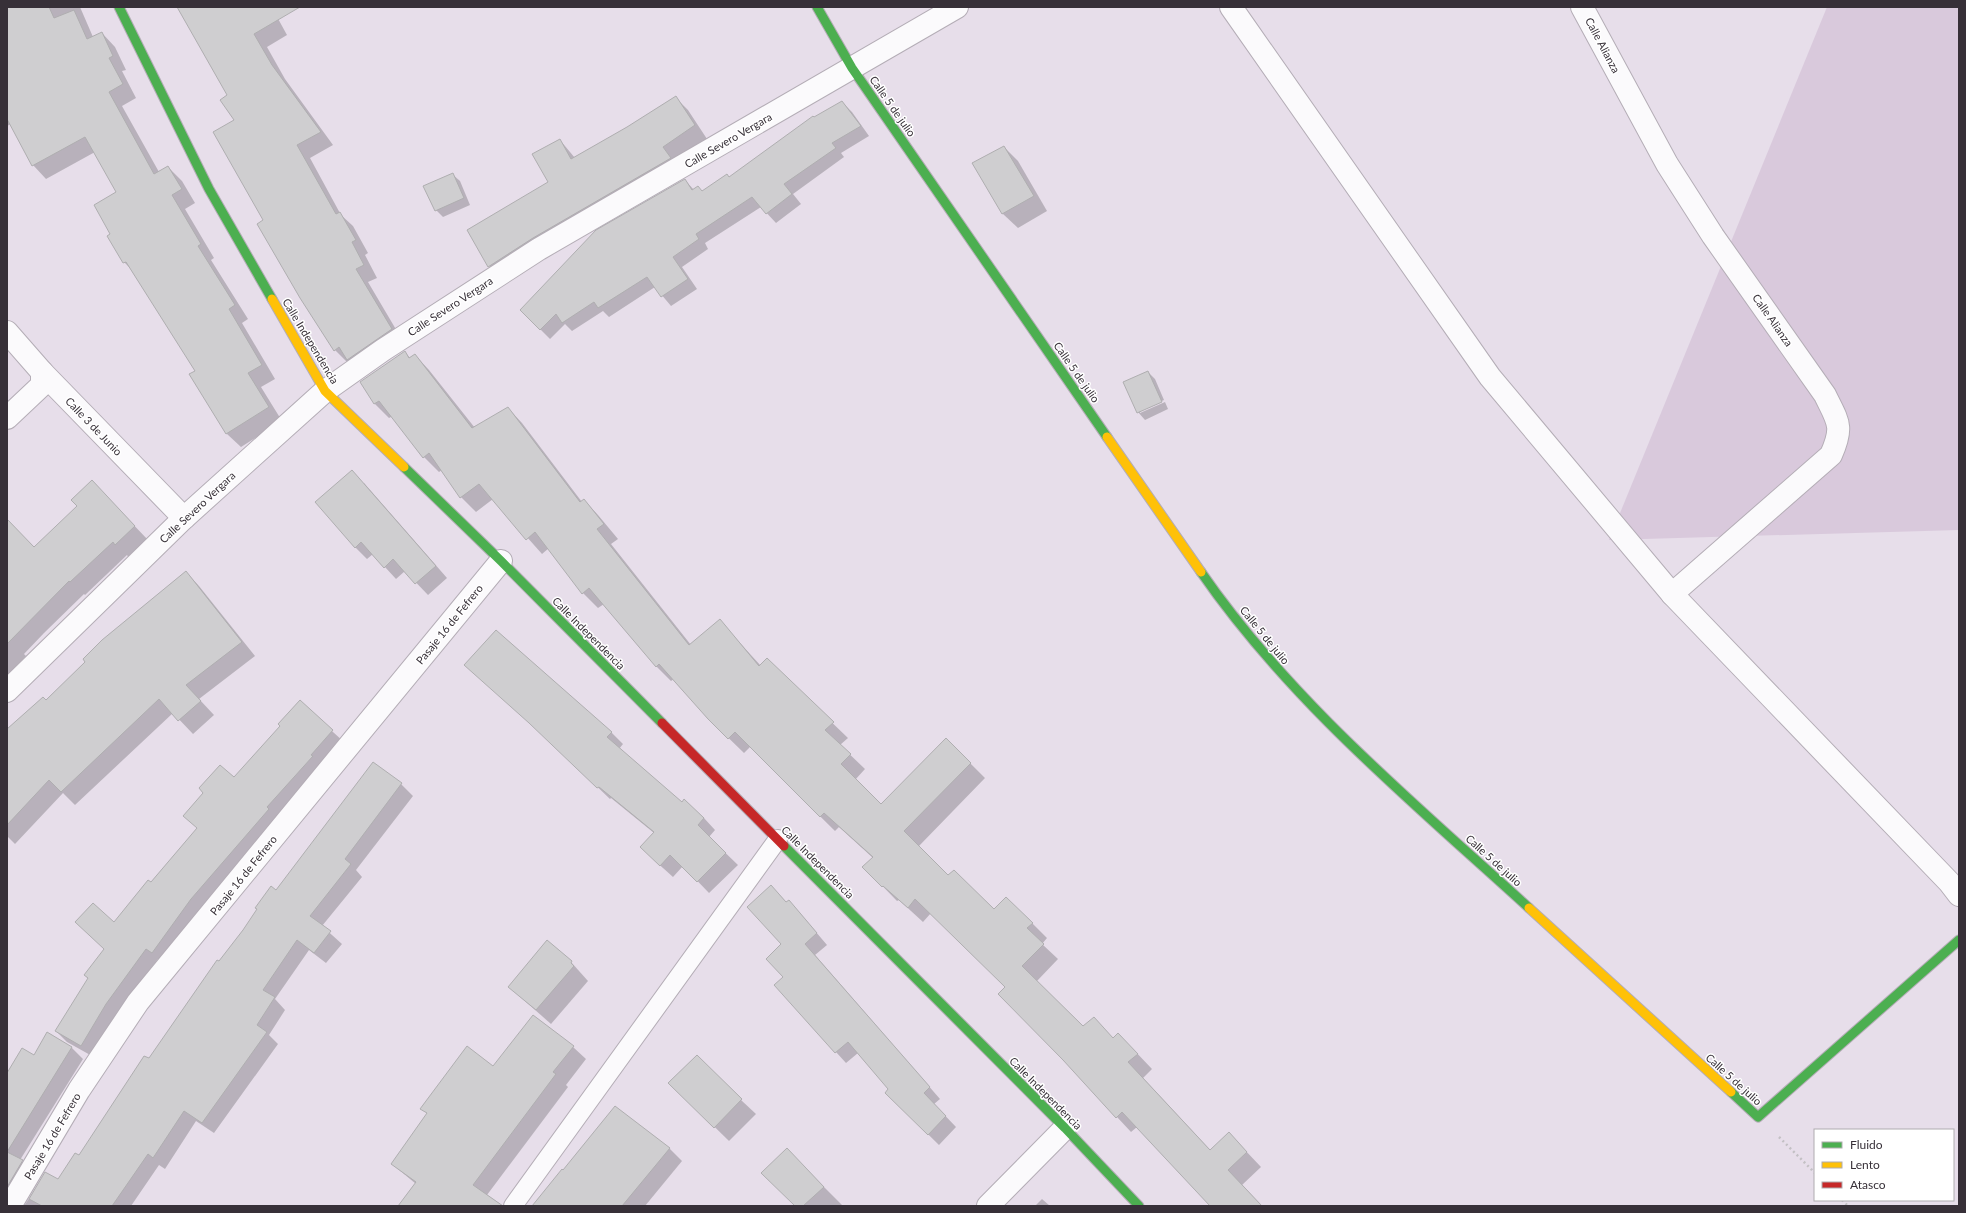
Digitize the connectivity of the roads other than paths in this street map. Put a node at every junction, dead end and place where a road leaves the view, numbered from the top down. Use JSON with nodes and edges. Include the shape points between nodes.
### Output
{"nodes":[{"id":1,"x":119,"y":7,"type":"edge"},
{"id":2,"x":817,"y":7,"type":"edge"},
{"id":3,"x":957,"y":7,"type":"edge"},
{"id":4,"x":1231,"y":7,"type":"edge"},
{"id":5,"x":1582,"y":7,"type":"edge"},
{"id":6,"x":852,"y":68,"type":"junction"},
{"id":7,"x":7,"y":332,"type":"edge"},
{"id":8,"x":42,"y":372,"type":"junction"},
{"id":9,"x":325,"y":391,"type":"junction"},
{"id":10,"x":7,"y":418,"type":"edge"},
{"id":11,"x":184,"y":518,"type":"junction"},
{"id":12,"x":501,"y":561,"type":"junction"},
{"id":13,"x":1672,"y":594,"type":"junction"},
{"id":14,"x":7,"y":691,"type":"edge"},
{"id":15,"x":778,"y":839,"type":"junction"},
{"id":16,"x":1959,"y":895,"type":"edge"},
{"id":17,"x":1959,"y":939,"type":"edge"},
{"id":18,"x":1065,"y":1128,"type":"junction"},
{"id":19,"x":10,"y":1206,"type":"edge"},
{"id":20,"x":512,"y":1206,"type":"edge"},
{"id":21,"x":988,"y":1206,"type":"edge"},
{"id":22,"x":1139,"y":1206,"type":"edge"}],
"edges":[{"from":1,"to":9,"type":"street","name":"Calle Independencia","via":[[209,189]]},
{"from":2,"to":6,"type":"street","name":"Calle 5 de julio"},
{"from":3,"to":6,"type":"street","name":"Calle Severo Vergara"},
{"from":4,"to":13,"type":"street","via":[[1490,377]]},
{"from":5,"to":13,"type":"street","name":"Calle Alianza","via":[[1667,164],[1825,395],[1838,421],[1839,438],[1832,455]]},
{"from":6,"to":9,"type":"street","name":"Calle Severo Vergara","via":[[539,249],[383,350]]},
{"from":6,"to":17,"type":"street","name":"Calle 5 de julio","via":[[1212,588],[1281,673],[1343,738],[1758,1117]]},
{"from":7,"to":8,"type":"street","name":"Calle 3 de Junio"},
{"from":8,"to":10,"type":"street","via":[[42,385]]},
{"from":8,"to":11,"type":"street","name":"Calle 3 de Junio"},
{"from":9,"to":11,"type":"street","name":"Calle Severo Vergara"},
{"from":9,"to":12,"type":"street","name":"Calle Independencia"},
{"from":11,"to":14,"type":"street","name":"Calle Severo Vergara"},
{"from":12,"to":15,"type":"street","name":"Calle Independencia"},
{"from":12,"to":19,"type":"street","name":"Pasaje 16 de Fefrero","via":[[138,1002],[79,1090]]},
{"from":13,"to":16,"type":"street"},
{"from":15,"to":18,"type":"street","name":"Calle Independencia"},
{"from":15,"to":20,"type":"lane"},
{"from":18,"to":21,"type":"street"},
{"from":18,"to":22,"type":"street","name":"Calle Independencia"}]}
